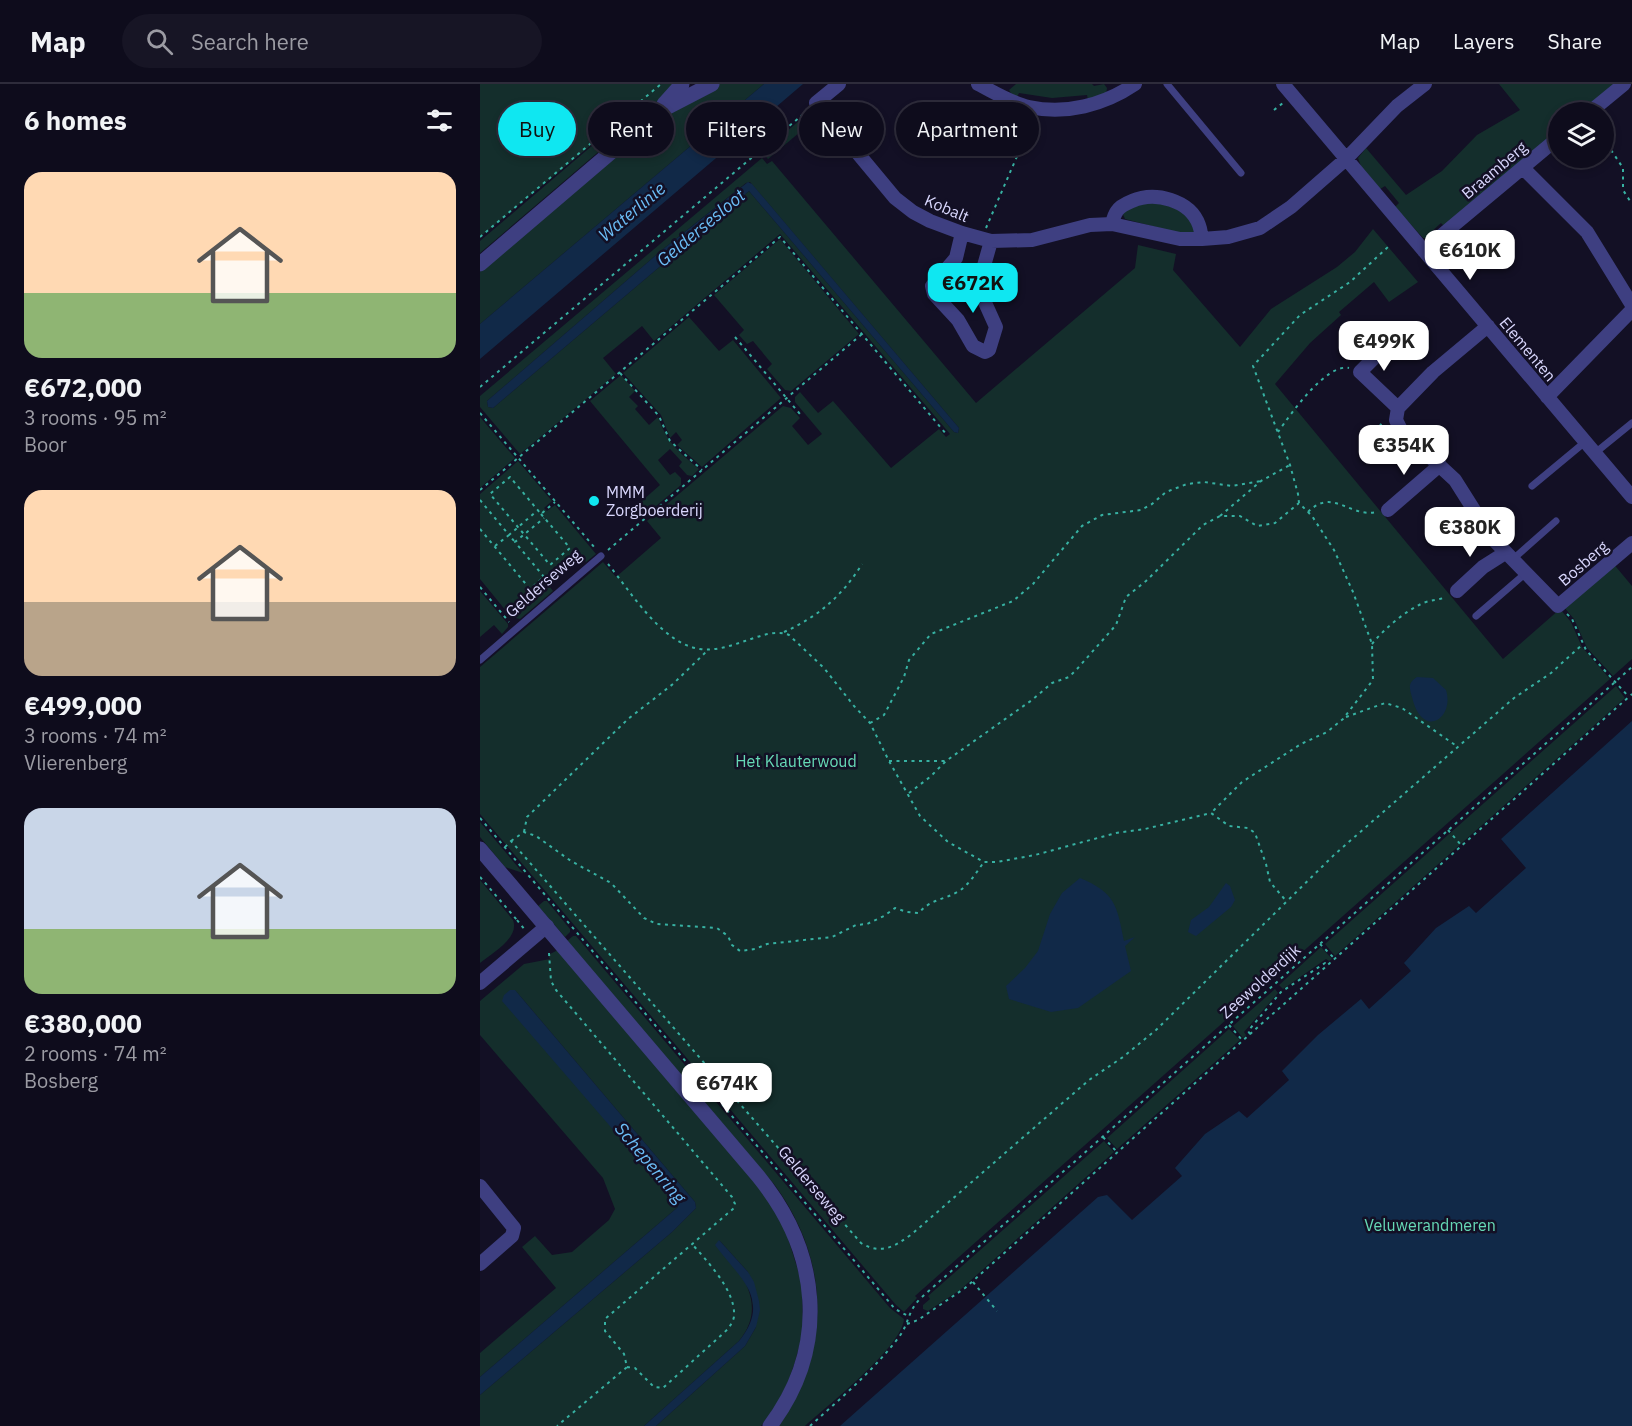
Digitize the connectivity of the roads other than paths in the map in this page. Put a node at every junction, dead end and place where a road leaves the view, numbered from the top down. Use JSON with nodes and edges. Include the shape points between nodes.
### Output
{"nodes":[{"id":1,"x":682,"y":84,"type":"edge"},
{"id":2,"x":712,"y":84,"type":"edge"},
{"id":3,"x":839,"y":84,"type":"edge"},
{"id":4,"x":978,"y":84,"type":"edge"},
{"id":5,"x":1135,"y":84,"type":"edge"},
{"id":6,"x":1167,"y":84,"type":"edge"},
{"id":7,"x":1283,"y":84,"type":"edge"},
{"id":8,"x":1425,"y":84,"type":"edge"},
{"id":9,"x":1624,"y":84,"type":"edge"},
{"id":10,"x":1117,"y":89,"type":"edge"},
{"id":11,"x":1005,"y":90,"type":"edge"},
{"id":12,"x":666,"y":102,"type":"edge"},
{"id":13,"x":1602,"y":102,"type":"edge"},
{"id":14,"x":674,"y":103,"type":"edge"},
{"id":15,"x":1548,"y":146,"type":"edge"},
{"id":16,"x":606,"y":156,"type":"edge"},
{"id":17,"x":1346,"y":159,"type":"junction"},
{"id":18,"x":1522,"y":168,"type":"junction"},
{"id":19,"x":1241,"y":172,"type":"dead end"},
{"id":20,"x":1112,"y":224,"type":"junction"},
{"id":21,"x":962,"y":233,"type":"junction"},
{"id":22,"x":1202,"y":239,"type":"junction"},
{"id":23,"x":986,"y":240,"type":"junction"},
{"id":24,"x":1425,"y":251,"type":"junction"},
{"id":25,"x":480,"y":264,"type":"edge"},
{"id":26,"x":1632,"y":305,"type":"edge"},
{"id":27,"x":1632,"y":310,"type":"edge"},
{"id":28,"x":1488,"y":326,"type":"junction"},
{"id":29,"x":1396,"y":336,"type":"dead end"},
{"id":30,"x":1547,"y":397,"type":"junction"},
{"id":31,"x":1398,"y":408,"type":"junction"},
{"id":32,"x":1632,"y":423,"type":"edge"},
{"id":33,"x":1585,"y":442,"type":"junction"},
{"id":34,"x":1595,"y":453,"type":"junction"},
{"id":35,"x":1440,"y":465,"type":"junction"},
{"id":36,"x":1532,"y":486,"type":"dead end"},
{"id":37,"x":1632,"y":497,"type":"edge"},
{"id":38,"x":1388,"y":510,"type":"road end"},
{"id":39,"x":1556,"y":521,"type":"dead end"},
{"id":40,"x":1632,"y":543,"type":"edge"},
{"id":41,"x":602,"y":556,"type":"road end"},
{"id":42,"x":1508,"y":556,"type":"junction"},
{"id":43,"x":1526,"y":573,"type":"junction"},
{"id":44,"x":1457,"y":591,"type":"road end"},
{"id":45,"x":1476,"y":616,"type":"dead end"},
{"id":46,"x":480,"y":660,"type":"edge"},
{"id":47,"x":480,"y":849,"type":"edge"},
{"id":48,"x":547,"y":926,"type":"junction"},
{"id":49,"x":480,"y":983,"type":"edge"},
{"id":50,"x":480,"y":1186,"type":"edge"},
{"id":51,"x":480,"y":1264,"type":"edge"},
{"id":52,"x":770,"y":1426,"type":"edge"}],
"edges":[{"from":1,"to":12,"type":"street"},
{"from":2,"to":14,"type":"street"},
{"from":3,"to":21,"type":"street","name":"Kobalt","via":[[816,103],[895,198],[930,221]]},
{"from":4,"to":11,"type":"street"},
{"from":5,"to":10,"type":"street"},
{"from":6,"to":19,"type":"lane"},
{"from":7,"to":17,"type":"street","name":"Elementen"},
{"from":8,"to":17,"type":"street","name":"Kobalt"},
{"from":9,"to":13,"type":"street"},
{"from":10,"to":11,"type":"street","via":[[1081,109],[1028,106]]},
{"from":15,"to":18,"type":"street","name":"Braamberg"},
{"from":16,"to":25,"type":"street"},
{"from":17,"to":22,"type":"street","name":"Kobalt","via":[[1291,207],[1260,228]]},
{"from":17,"to":24,"type":"street","name":"Elementen"},
{"from":18,"to":24,"type":"street","name":"Braamberg"},
{"from":18,"to":26,"type":"street","via":[[1587,232]]},
{"from":20,"to":22,"type":"street","name":"Kobalt","via":[[1180,239]]},
{"from":20,"to":22,"type":"street","via":[[1117,211],[1137,198],[1167,198],[1192,214]]},
{"from":20,"to":23,"type":"street","name":"Kobalt","via":[[1090,225],[1032,240]]},
{"from":21,"to":23,"type":"street","name":"Kobalt"},
{"from":21,"to":23,"type":"street","via":[[956,258],[932,286],[973,346],[985,352],[996,327],[978,287]]},
{"from":24,"to":28,"type":"street","name":"Elementen"},
{"from":27,"to":30,"type":"street"},
{"from":28,"to":30,"type":"street","name":"Elementen"},
{"from":28,"to":31,"type":"street","via":[[1433,372]]},
{"from":29,"to":31,"type":"street","via":[[1360,372]]},
{"from":30,"to":33,"type":"street","name":"Elementen"},
{"from":31,"to":35,"type":"street","name":"Bosberg","via":[[1395,420],[1401,430]]},
{"from":32,"to":34,"type":"lane"},
{"from":33,"to":34,"type":"street","name":"Elementen"},
{"from":33,"to":36,"type":"lane"},
{"from":34,"to":37,"type":"street","name":"Elementen"},
{"from":35,"to":38,"type":"street"},
{"from":35,"to":42,"type":"street","name":"Bosberg","via":[[1455,480],[1491,537]]},
{"from":39,"to":42,"type":"lane"},
{"from":40,"to":43,"type":"street","name":"Bosberg","via":[[1558,606]]},
{"from":41,"to":46,"type":"lane","name":"Gelderseweg"},
{"from":42,"to":43,"type":"street","name":"Bosberg"},
{"from":42,"to":44,"type":"street","via":[[1483,567]]},
{"from":43,"to":45,"type":"lane"},
{"from":47,"to":48,"type":"street"},
{"from":48,"to":49,"type":"street"},
{"from":48,"to":52,"type":"street","via":[[758,1176],[793,1228],[808,1278],[809,1328],[796,1381]]},
{"from":50,"to":51,"type":"street","via":[[514,1227],[512,1236]]}]}
